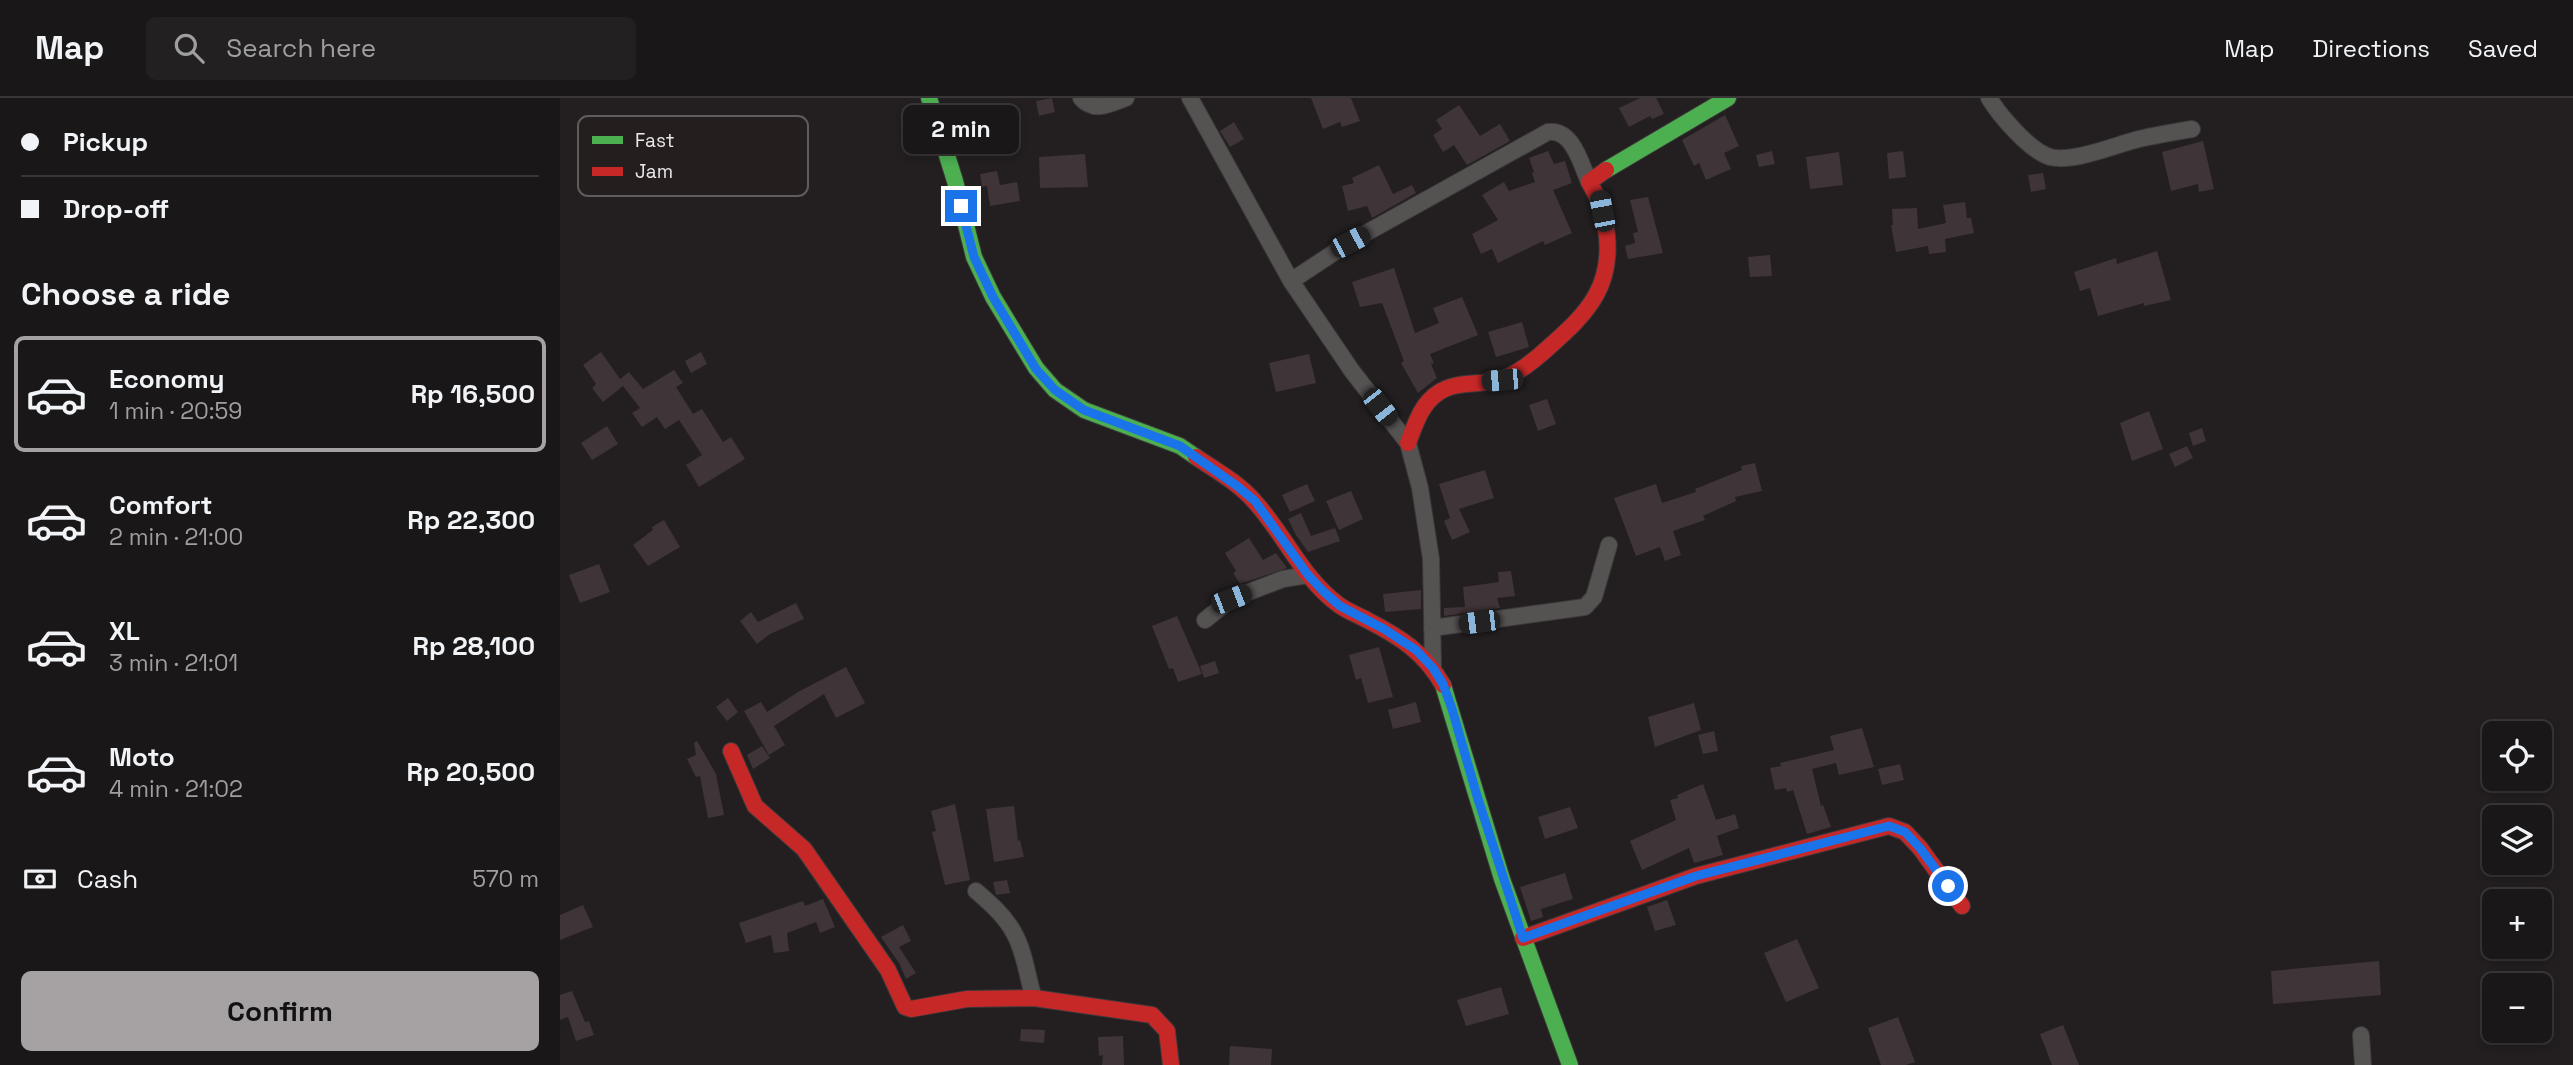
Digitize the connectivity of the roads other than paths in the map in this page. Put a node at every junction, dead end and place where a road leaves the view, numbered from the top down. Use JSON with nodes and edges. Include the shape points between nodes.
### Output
{"nodes":[{"id":1,"x":929,"y":98,"type":"edge"},
{"id":2,"x":1081,"y":98,"type":"edge"},
{"id":3,"x":1126,"y":98,"type":"edge"},
{"id":4,"x":1190,"y":98,"type":"edge"},
{"id":5,"x":1728,"y":98,"type":"edge"},
{"id":6,"x":1989,"y":98,"type":"edge"},
{"id":7,"x":2192,"y":129,"type":"dead end"},
{"id":8,"x":1589,"y":182,"type":"junction"},
{"id":9,"x":1291,"y":281,"type":"junction"},
{"id":10,"x":1408,"y":443,"type":"junction"},
{"id":11,"x":1609,"y":545,"type":"dead end"},
{"id":12,"x":1308,"y":575,"type":"junction"},
{"id":13,"x":1205,"y":620,"type":"dead end"},
{"id":14,"x":1432,"y":628,"type":"junction"},
{"id":15,"x":1433,"y":668,"type":"junction"},
{"id":16,"x":731,"y":751,"type":"dead end"},
{"id":17,"x":976,"y":891,"type":"dead end"},
{"id":18,"x":1962,"y":906,"type":"dead end"},
{"id":19,"x":1523,"y":938,"type":"junction"},
{"id":20,"x":1034,"y":998,"type":"junction"},
{"id":21,"x":2361,"y":1035,"type":"dead end"},
{"id":22,"x":1171,"y":1065,"type":"edge"},
{"id":23,"x":1570,"y":1065,"type":"edge"},
{"id":24,"x":2363,"y":1065,"type":"edge"}],
"edges":[{"from":1,"to":12,"type":"street","via":[[974,257],[1036,369],[1055,390],[1084,410],[1180,446],[1237,486],[1255,501]]},
{"from":2,"to":3,"type":"street","via":[[1101,107]]},
{"from":4,"to":9,"type":"street"},
{"from":5,"to":8,"type":"street"},
{"from":6,"to":7,"type":"street","via":[[2018,132],[2049,157],[2064,159]]},
{"from":8,"to":9,"type":"street","via":[[1565,137],[1548,132],[1350,242]]},
{"from":8,"to":10,"type":"street","via":[[1599,197],[1604,224],[1606,263],[1598,294],[1522,369],[1502,380],[1450,385],[1434,395],[1424,406]]},
{"from":9,"to":10,"type":"street"},
{"from":10,"to":14,"type":"street","via":[[1431,559]]},
{"from":11,"to":14,"type":"street","via":[[1594,597],[1585,607]]},
{"from":12,"to":13,"type":"street","via":[[1283,579],[1231,599]]},
{"from":12,"to":15,"type":"street","via":[[1340,606],[1416,650]]},
{"from":14,"to":15,"type":"street"},
{"from":15,"to":19,"type":"street","via":[[1452,709]]},
{"from":16,"to":20,"type":"street","via":[[755,806],[804,849],[888,970],[905,1007],[967,999]]},
{"from":17,"to":20,"type":"street","via":[[1013,931]]},
{"from":18,"to":19,"type":"street","via":[[1920,848],[1905,832],[1889,826],[1696,876]]},
{"from":19,"to":23,"type":"street"},
{"from":20,"to":22,"type":"street","via":[[1152,1015],[1165,1025]]},
{"from":21,"to":24,"type":"street"}]}
